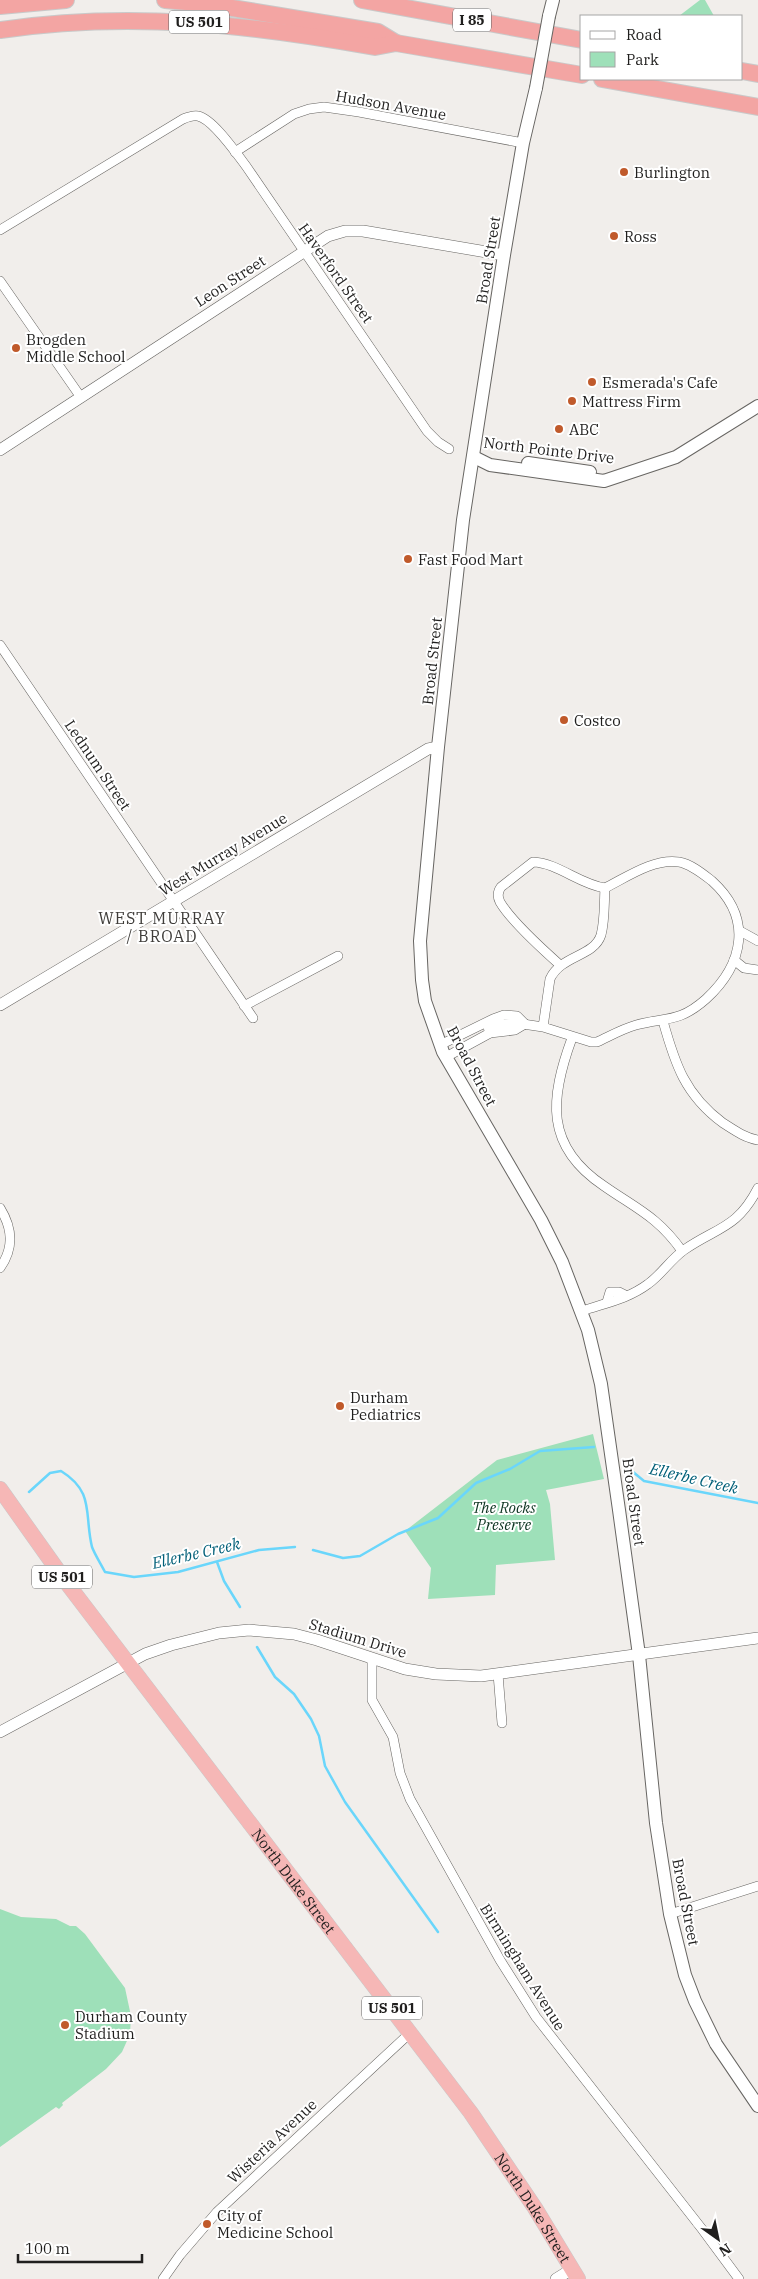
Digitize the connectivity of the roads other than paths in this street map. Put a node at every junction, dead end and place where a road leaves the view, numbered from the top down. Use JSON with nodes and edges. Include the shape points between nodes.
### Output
{"nodes":[{"id":1,"x":66,"y":0,"type":"edge"},
{"id":2,"x":165,"y":0,"type":"edge"},
{"id":3,"x":362,"y":0,"type":"edge"},
{"id":4,"x":552,"y":0,"type":"edge"},
{"id":5,"x":0,"y":6,"type":"edge"},
{"id":6,"x":0,"y":30,"type":"edge"},
{"id":7,"x":580,"y":40,"type":"edge"},
{"id":8,"x":396,"y":43,"type":"junction"},
{"id":9,"x":743,"y":71,"type":"edge"},
{"id":10,"x":758,"y":74,"type":"edge"},
{"id":11,"x":580,"y":75,"type":"edge"},
{"id":12,"x":608,"y":80,"type":"edge"},
{"id":13,"x":758,"y":107,"type":"edge"},
{"id":14,"x":523,"y":143,"type":"junction"},
{"id":15,"x":235,"y":152,"type":"junction"},
{"id":16,"x":0,"y":230,"type":"edge"},
{"id":17,"x":304,"y":251,"type":"junction"},
{"id":18,"x":504,"y":255,"type":"junction"},
{"id":19,"x":0,"y":281,"type":"edge"},
{"id":20,"x":80,"y":396,"type":"junction"},
{"id":21,"x":758,"y":406,"type":"edge"},
{"id":22,"x":449,"y":449,"type":"dead end"},
{"id":23,"x":0,"y":450,"type":"edge"},
{"id":24,"x":474,"y":457,"type":"junction"},
{"id":25,"x":0,"y":645,"type":"edge"},
{"id":26,"x":438,"y":748,"type":"junction"},
{"id":27,"x":605,"y":888,"type":"junction"},
{"id":28,"x":173,"y":901,"type":"junction"},
{"id":29,"x":740,"y":931,"type":"junction"},
{"id":30,"x":758,"y":941,"type":"edge"},
{"id":31,"x":338,"y":956,"type":"dead end"},
{"id":32,"x":734,"y":960,"type":"junction"},
{"id":33,"x":560,"y":964,"type":"junction"},
{"id":34,"x":758,"y":970,"type":"edge"},
{"id":35,"x":0,"y":1006,"type":"edge"},
{"id":36,"x":244,"y":1006,"type":"junction"},
{"id":37,"x":253,"y":1018,"type":"dead end"},
{"id":38,"x":501,"y":1020,"type":"junction"},
{"id":39,"x":663,"y":1021,"type":"junction"},
{"id":40,"x":487,"y":1024,"type":"junction"},
{"id":41,"x":525,"y":1024,"type":"junction"},
{"id":42,"x":543,"y":1027,"type":"junction"},
{"id":43,"x":490,"y":1033,"type":"junction"},
{"id":44,"x":572,"y":1038,"type":"junction"},
{"id":45,"x":440,"y":1046,"type":"junction"},
{"id":46,"x":446,"y":1058,"type":"junction"},
{"id":47,"x":758,"y":1140,"type":"edge"},
{"id":48,"x":758,"y":1188,"type":"edge"},
{"id":49,"x":0,"y":1208,"type":"edge"},
{"id":50,"x":682,"y":1252,"type":"junction"},
{"id":51,"x":0,"y":1268,"type":"edge"},
{"id":52,"x":582,"y":1312,"type":"junction"},
{"id":53,"x":0,"y":1489,"type":"edge"},
{"id":54,"x":758,"y":1638,"type":"edge"},
{"id":55,"x":639,"y":1655,"type":"junction"},
{"id":56,"x":372,"y":1659,"type":"junction"},
{"id":57,"x":128,"y":1663,"type":"junction"},
{"id":58,"x":498,"y":1674,"type":"junction"},
{"id":59,"x":502,"y":1723,"type":"dead end"},
{"id":60,"x":0,"y":1732,"type":"edge"},
{"id":61,"x":758,"y":1886,"type":"edge"},
{"id":62,"x":670,"y":1914,"type":"junction"},
{"id":63,"x":410,"y":2032,"type":"junction"},
{"id":64,"x":758,"y":2106,"type":"edge"},
{"id":65,"x":575,"y":2274,"type":"edge"},
{"id":66,"x":163,"y":2279,"type":"edge"},
{"id":67,"x":556,"y":2279,"type":"edge"},
{"id":68,"x":738,"y":2279,"type":"edge"}],
"edges":[{"from":1,"to":5,"type":"highway"},
{"from":2,"to":8,"type":"highway","number":"I 85","via":[[378,32]]},
{"from":3,"to":7,"type":"highway","number":"I 85"},
{"from":4,"to":14,"type":"main road","name":"Broad Street","bridge":true},
{"from":6,"to":8,"type":"highway","number":"US 501","via":[[53,23],[182,21],[302,33],[375,46]]},
{"from":8,"to":11,"type":"highway","number":"I 85"},
{"from":9,"to":10,"type":"highway"},
{"from":12,"to":13,"type":"highway"},
{"from":14,"to":15,"type":"street","name":"Hudson Avenue","via":[[324,107],[288,117]]},
{"from":14,"to":18,"type":"main road","name":"Broad Street"},
{"from":15,"to":16,"type":"street","name":"Haverford Street","via":[[204,118],[197,115],[183,119]]},
{"from":15,"to":17,"type":"street","name":"Haverford Street"},
{"from":17,"to":18,"type":"street","name":"Leon Street","via":[[328,236],[354,231]]},
{"from":17,"to":20,"type":"street","name":"Leon Street"},
{"from":17,"to":22,"type":"street","name":"Haverford Street","via":[[427,431]]},
{"from":18,"to":24,"type":"main road","name":"Broad Street"},
{"from":19,"to":20,"type":"street"},
{"from":20,"to":23,"type":"street","name":"Leon Street"},
{"from":21,"to":24,"type":"main road","name":"North Pointe Drive","via":[[676,457],[621,476]]},
{"from":24,"to":26,"type":"main road","name":"Broad Street","via":[[463,520]]},
{"from":25,"to":28,"type":"street","name":"Lednum Street"},
{"from":26,"to":28,"type":"street","name":"West Murray Avenue","via":[[428,749]]},
{"from":26,"to":45,"type":"main road","name":"Broad Street","via":[[420,957],[425,1001]]},
{"from":27,"to":29,"type":"street","via":[[649,866],[680,862],[698,871],[724,893],[735,911]]},
{"from":27,"to":33,"type":"street","via":[[601,936],[596,944]]},
{"from":27,"to":33,"type":"street","via":[[585,883],[544,862],[533,862],[498,892],[500,902],[523,929]]},
{"from":28,"to":35,"type":"street","name":"West Murray Avenue"},
{"from":28,"to":36,"type":"street","name":"Lednum Street"},
{"from":29,"to":30,"type":"street"},
{"from":29,"to":32,"type":"street"},
{"from":31,"to":36,"type":"street"},
{"from":32,"to":34,"type":"street","via":[[744,968]]},
{"from":32,"to":39,"type":"street","via":[[720,984],[705,1000],[683,1016]]},
{"from":33,"to":42,"type":"street","via":[[550,979]]},
{"from":36,"to":37,"type":"street","name":"Lednum Street"},
{"from":38,"to":40,"type":"street"},
{"from":38,"to":41,"type":"street","via":[[517,1016]]},
{"from":38,"to":43,"type":"street"},
{"from":39,"to":44,"type":"street","via":[[629,1027],[597,1042]]},
{"from":39,"to":47,"type":"street","via":[[675,1064],[694,1095],[725,1124]]},
{"from":40,"to":43,"type":"street"},
{"from":40,"to":45,"type":"street"},
{"from":41,"to":42,"type":"street"},
{"from":41,"to":43,"type":"street","via":[[515,1030]]},
{"from":42,"to":44,"type":"street"},
{"from":43,"to":46,"type":"street"},
{"from":44,"to":50,"type":"street","via":[[561,1068],[555,1104],[558,1125],[567,1147],[592,1178],[659,1223]]},
{"from":45,"to":46,"type":"main road","name":"Broad Street"},
{"from":46,"to":52,"type":"main road","name":"Broad Street","via":[[541,1220]]},
{"from":48,"to":50,"type":"street","via":[[747,1208],[733,1222]]},
{"from":49,"to":51,"type":"street","via":[[8,1223],[11,1240]]},
{"from":50,"to":52,"type":"street","via":[[650,1283],[619,1300]]},
{"from":52,"to":55,"type":"main road","name":"Broad Street","via":[[596,1358]]},
{"from":53,"to":57,"type":"highway","name":"North Duke Street","number":"US 501"},
{"from":54,"to":55,"type":"street","name":"Stadium Drive"},
{"from":55,"to":58,"type":"street","name":"Stadium Drive"},
{"from":55,"to":62,"type":"main road","name":"Broad Street","via":[[651,1780]]},
{"from":56,"to":57,"type":"street","name":"Stadium Drive","via":[[302,1636],[249,1630],[195,1638]]},
{"from":56,"to":58,"type":"street","name":"Stadium Drive","via":[[436,1674]]},
{"from":56,"to":68,"type":"street","name":"Birmingham Avenue","via":[[372,1700],[393,1737],[400,1773],[410,1799],[500,1960],[548,2034],[702,2228]]},
{"from":57,"to":60,"type":"street","name":"Stadium Drive"},
{"from":57,"to":63,"type":"highway","name":"North Duke Street","number":"US 501"},
{"from":58,"to":59,"type":"street"},
{"from":61,"to":62,"type":"street"},
{"from":62,"to":64,"type":"main road","name":"Broad Street","via":[[695,2001],[716,2044]]},
{"from":63,"to":65,"type":"highway","name":"North Duke Street","number":"US 501","via":[[502,2157]]},
{"from":63,"to":66,"type":"street","name":"Wisteria Avenue","via":[[217,2212]]},
{"from":65,"to":67,"type":"street"}]}
